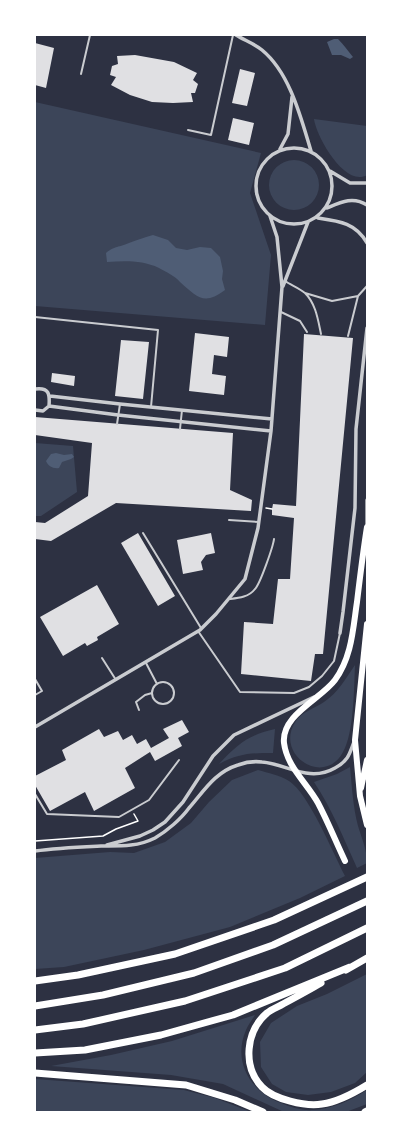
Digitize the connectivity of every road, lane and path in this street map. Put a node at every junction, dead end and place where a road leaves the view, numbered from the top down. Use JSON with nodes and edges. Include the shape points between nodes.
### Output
{"nodes":[{"id":1,"x":90,"y":35,"type":"edge"},
{"id":2,"x":234,"y":35,"type":"edge"},
{"id":3,"x":81,"y":74,"type":"dead end"},
{"id":4,"x":292,"y":96,"type":"junction"},
{"id":5,"x":188,"y":130,"type":"dead end"},
{"id":6,"x":280,"y":149,"type":"junction"},
{"id":7,"x":312,"y":151,"type":"junction"},
{"id":8,"x":330,"y":171,"type":"junction"},
{"id":9,"x":367,"y":183,"type":"edge"},
{"id":10,"x":367,"y":205,"type":"edge"},
{"id":11,"x":326,"y":208,"type":"junction"},
{"id":12,"x":270,"y":216,"type":"junction"},
{"id":13,"x":318,"y":218,"type":"junction"},
{"id":14,"x":308,"y":222,"type":"junction"},
{"id":15,"x":367,"y":243,"type":"edge"},
{"id":16,"x":285,"y":281,"type":"junction"},
{"id":17,"x":367,"y":286,"type":"edge"},
{"id":18,"x":282,"y":288,"type":"junction"},
{"id":19,"x":304,"y":292,"type":"junction"},
{"id":20,"x":358,"y":296,"type":"junction"},
{"id":21,"x":281,"y":312,"type":"junction"},
{"id":22,"x":35,"y":318,"type":"edge"},
{"id":23,"x":367,"y":328,"type":"edge"},
{"id":24,"x":307,"y":332,"type":"dead end"},
{"id":25,"x":321,"y":334,"type":"dead end"},
{"id":26,"x":348,"y":336,"type":"dead end"},
{"id":27,"x":35,"y":389,"type":"edge"},
{"id":28,"x":50,"y":396,"type":"junction"},
{"id":29,"x":120,"y":404,"type":"junction"},
{"id":30,"x":49,"y":406,"type":"junction"},
{"id":31,"x":151,"y":407,"type":"junction"},
{"id":32,"x":35,"y":410,"type":"edge"},
{"id":33,"x":182,"y":410,"type":"junction"},
{"id":34,"x":118,"y":415,"type":"junction"},
{"id":35,"x":272,"y":419,"type":"junction"},
{"id":36,"x":181,"y":422,"type":"junction"},
{"id":37,"x":118,"y":424,"type":"dead end"},
{"id":38,"x":180,"y":429,"type":"dead end"},
{"id":39,"x":271,"y":431,"type":"junction"},
{"id":40,"x":367,"y":500,"type":"edge"},
{"id":41,"x":229,"y":520,"type":"dead end"},
{"id":42,"x":259,"y":522,"type":"junction"},
{"id":43,"x":367,"y":527,"type":"edge"},
{"id":44,"x":143,"y":533,"type":"dead end"},
{"id":45,"x":274,"y":539,"type":"dead end"},
{"id":46,"x":228,"y":599,"type":"junction"},
{"id":47,"x":367,"y":624,"type":"edge"},
{"id":48,"x":200,"y":630,"type":"junction"},
{"id":49,"x":340,"y":633,"type":"joint"},
{"id":50,"x":366,"y":635,"type":"edge"},
{"id":51,"x":102,"y":658,"type":"dead end"},
{"id":52,"x":146,"y":663,"type":"junction"},
{"id":53,"x":35,"y":679,"type":"edge"},
{"id":54,"x":116,"y":680,"type":"junction"},
{"id":55,"x":157,"y":684,"type":"junction"},
{"id":56,"x":152,"y":693,"type":"junction"},
{"id":57,"x":322,"y":693,"type":"junction"},
{"id":58,"x":35,"y":695,"type":"edge"},
{"id":59,"x":139,"y":710,"type":"dead end"},
{"id":60,"x":35,"y":727,"type":"edge"},
{"id":61,"x":355,"y":740,"type":"junction"},
{"id":62,"x":179,"y":760,"type":"dead end"},
{"id":63,"x":367,"y":760,"type":"edge"},
{"id":64,"x":296,"y":772,"type":"junction"},
{"id":65,"x":35,"y":794,"type":"edge"},
{"id":66,"x":360,"y":796,"type":"junction"},
{"id":67,"x":132,"y":809,"type":"junction"},
{"id":68,"x":367,"y":825,"type":"edge"},
{"id":69,"x":35,"y":841,"type":"edge"},
{"id":70,"x":102,"y":846,"type":"junction"},
{"id":71,"x":35,"y":852,"type":"edge"},
{"id":72,"x":345,"y":861,"type":"dead end"},
{"id":73,"x":367,"y":876,"type":"edge"},
{"id":74,"x":367,"y":900,"type":"edge"},
{"id":75,"x":367,"y":928,"type":"edge"},
{"id":76,"x":367,"y":958,"type":"edge"},
{"id":77,"x":350,"y":968,"type":"junction"},
{"id":78,"x":78,"y":975,"type":"junction"},
{"id":79,"x":35,"y":977,"type":"edge"},
{"id":80,"x":35,"y":981,"type":"edge"},
{"id":81,"x":35,"y":1006,"type":"edge"},
{"id":82,"x":35,"y":1030,"type":"edge"},
{"id":83,"x":35,"y":1053,"type":"edge"},
{"id":84,"x":35,"y":1073,"type":"edge"},
{"id":85,"x":367,"y":1085,"type":"edge"},
{"id":86,"x":263,"y":1112,"type":"edge"}],
"edges":[{"from":1,"to":3,"type":"lane"},
{"from":2,"to":4,"type":"street","via":[[267,55],[280,70]]},
{"from":2,"to":5,"type":"lane","via":[[211,136]]},
{"from":4,"to":6,"type":"street","via":[[288,134]]},
{"from":4,"to":7,"type":"street"},
{"from":6,"to":7,"type":"street","via":[[293,147]]},
{"from":6,"to":12,"type":"street","via":[[264,161],[258,172],[256,184],[261,206]]},
{"from":7,"to":8,"type":"street","via":[[322,159]]},
{"from":8,"to":9,"type":"street","via":[[350,184]]},
{"from":8,"to":11,"type":"street","via":[[333,190]]},
{"from":10,"to":11,"type":"street","via":[[346,200]]},
{"from":11,"to":13,"type":"street"},
{"from":12,"to":14,"type":"street","via":[[288,224]]},
{"from":12,"to":18,"type":"street","via":[[277,237]]},
{"from":13,"to":14,"type":"street"},
{"from":13,"to":15,"type":"street","via":[[343,222],[363,235]]},
{"from":14,"to":16,"type":"street"},
{"from":16,"to":18,"type":"street"},
{"from":16,"to":19,"type":"lane"},
{"from":17,"to":20,"type":"lane"},
{"from":18,"to":21,"type":"street"},
{"from":19,"to":20,"type":"lane","via":[[332,301]]},
{"from":19,"to":25,"type":"lane","via":[[312,301]]},
{"from":20,"to":26,"type":"lane"},
{"from":21,"to":24,"type":"lane","via":[[300,321]]},
{"from":21,"to":35,"type":"street"},
{"from":22,"to":31,"type":"lane","via":[[158,330]]},
{"from":23,"to":49,"type":"street","via":[[356,429],[355,508]]},
{"from":27,"to":28,"type":"street","via":[[41,388]]},
{"from":28,"to":29,"type":"street"},
{"from":28,"to":30,"type":"street"},
{"from":29,"to":31,"type":"street"},
{"from":29,"to":34,"type":"lane"},
{"from":30,"to":32,"type":"street","via":[[43,411]]},
{"from":30,"to":34,"type":"street"},
{"from":31,"to":33,"type":"street"},
{"from":33,"to":35,"type":"street"},
{"from":33,"to":36,"type":"lane"},
{"from":34,"to":36,"type":"street"},
{"from":34,"to":37,"type":"lane"},
{"from":35,"to":39,"type":"street"},
{"from":36,"to":38,"type":"lane"},
{"from":36,"to":39,"type":"street"},
{"from":39,"to":42,"type":"street"},
{"from":40,"to":43,"type":"street"},
{"from":41,"to":42,"type":"lane"},
{"from":42,"to":46,"type":"street","via":[[245,579]]},
{"from":43,"to":57,"type":"main road","via":[[353,634],[346,661],[335,680]]},
{"from":44,"to":48,"type":"lane"},
{"from":45,"to":46,"type":"lane","via":[[256,588],[243,598]]},
{"from":46,"to":48,"type":"street"},
{"from":47,"to":50,"type":"main road"},
{"from":48,"to":49,"type":"lane","via":[[240,692],[294,693],[309,687],[334,661]]},
{"from":48,"to":52,"type":"street"},
{"from":50,"to":61,"type":"main road"},
{"from":51,"to":54,"type":"lane"},
{"from":52,"to":54,"type":"street"},
{"from":52,"to":55,"type":"lane"},
{"from":53,"to":58,"type":"lane","via":[[42,691]]},
{"from":54,"to":60,"type":"street"},
{"from":55,"to":56,"type":"lane"},
{"from":55,"to":56,"type":"lane","via":[[164,682],[170,685],[172,698],[167,703],[160,704],[154,700]]},
{"from":56,"to":59,"type":"lane","via":[[138,699],[136,702]]},
{"from":57,"to":64,"type":"main road","via":[[297,713],[287,727],[284,742]]},
{"from":57,"to":70,"type":"street","via":[[234,735],[213,756],[183,802],[165,822],[140,836]]},
{"from":61,"to":64,"type":"street","via":[[347,758],[331,770],[309,774]]},
{"from":61,"to":66,"type":"main road"},
{"from":62,"to":67,"type":"lane","via":[[149,800]]},
{"from":63,"to":66,"type":"main road"},
{"from":64,"to":70,"type":"street","via":[[263,762],[250,762],[228,768],[211,781],[168,829],[155,838],[122,847]]},
{"from":64,"to":72,"type":"main road","via":[[318,803]]},
{"from":65,"to":67,"type":"lane","via":[[47,814],[119,817]]},
{"from":66,"to":68,"type":"main road"},
{"from":67,"to":69,"type":"path","via":[[138,821],[103,836]]},
{"from":70,"to":71,"type":"street"},
{"from":73,"to":78,"type":"highway","via":[[274,920],[175,954]]},
{"from":74,"to":81,"type":"highway","via":[[273,945],[194,973],[103,995]]},
{"from":75,"to":82,"type":"highway","via":[[285,968],[185,1001],[83,1024]]},
{"from":76,"to":77,"type":"highway"},
{"from":77,"to":83,"type":"highway","via":[[233,1015],[161,1035],[85,1050]]},
{"from":77,"to":85,"type":"highway","via":[[267,1013],[255,1028],[250,1042],[249,1060],[253,1073],[262,1087],[276,1097],[298,1103],[322,1104],[351,1095]]},
{"from":78,"to":79,"type":"highway"},
{"from":78,"to":80,"type":"highway"},
{"from":84,"to":86,"type":"highway","via":[[186,1084]]}]}
